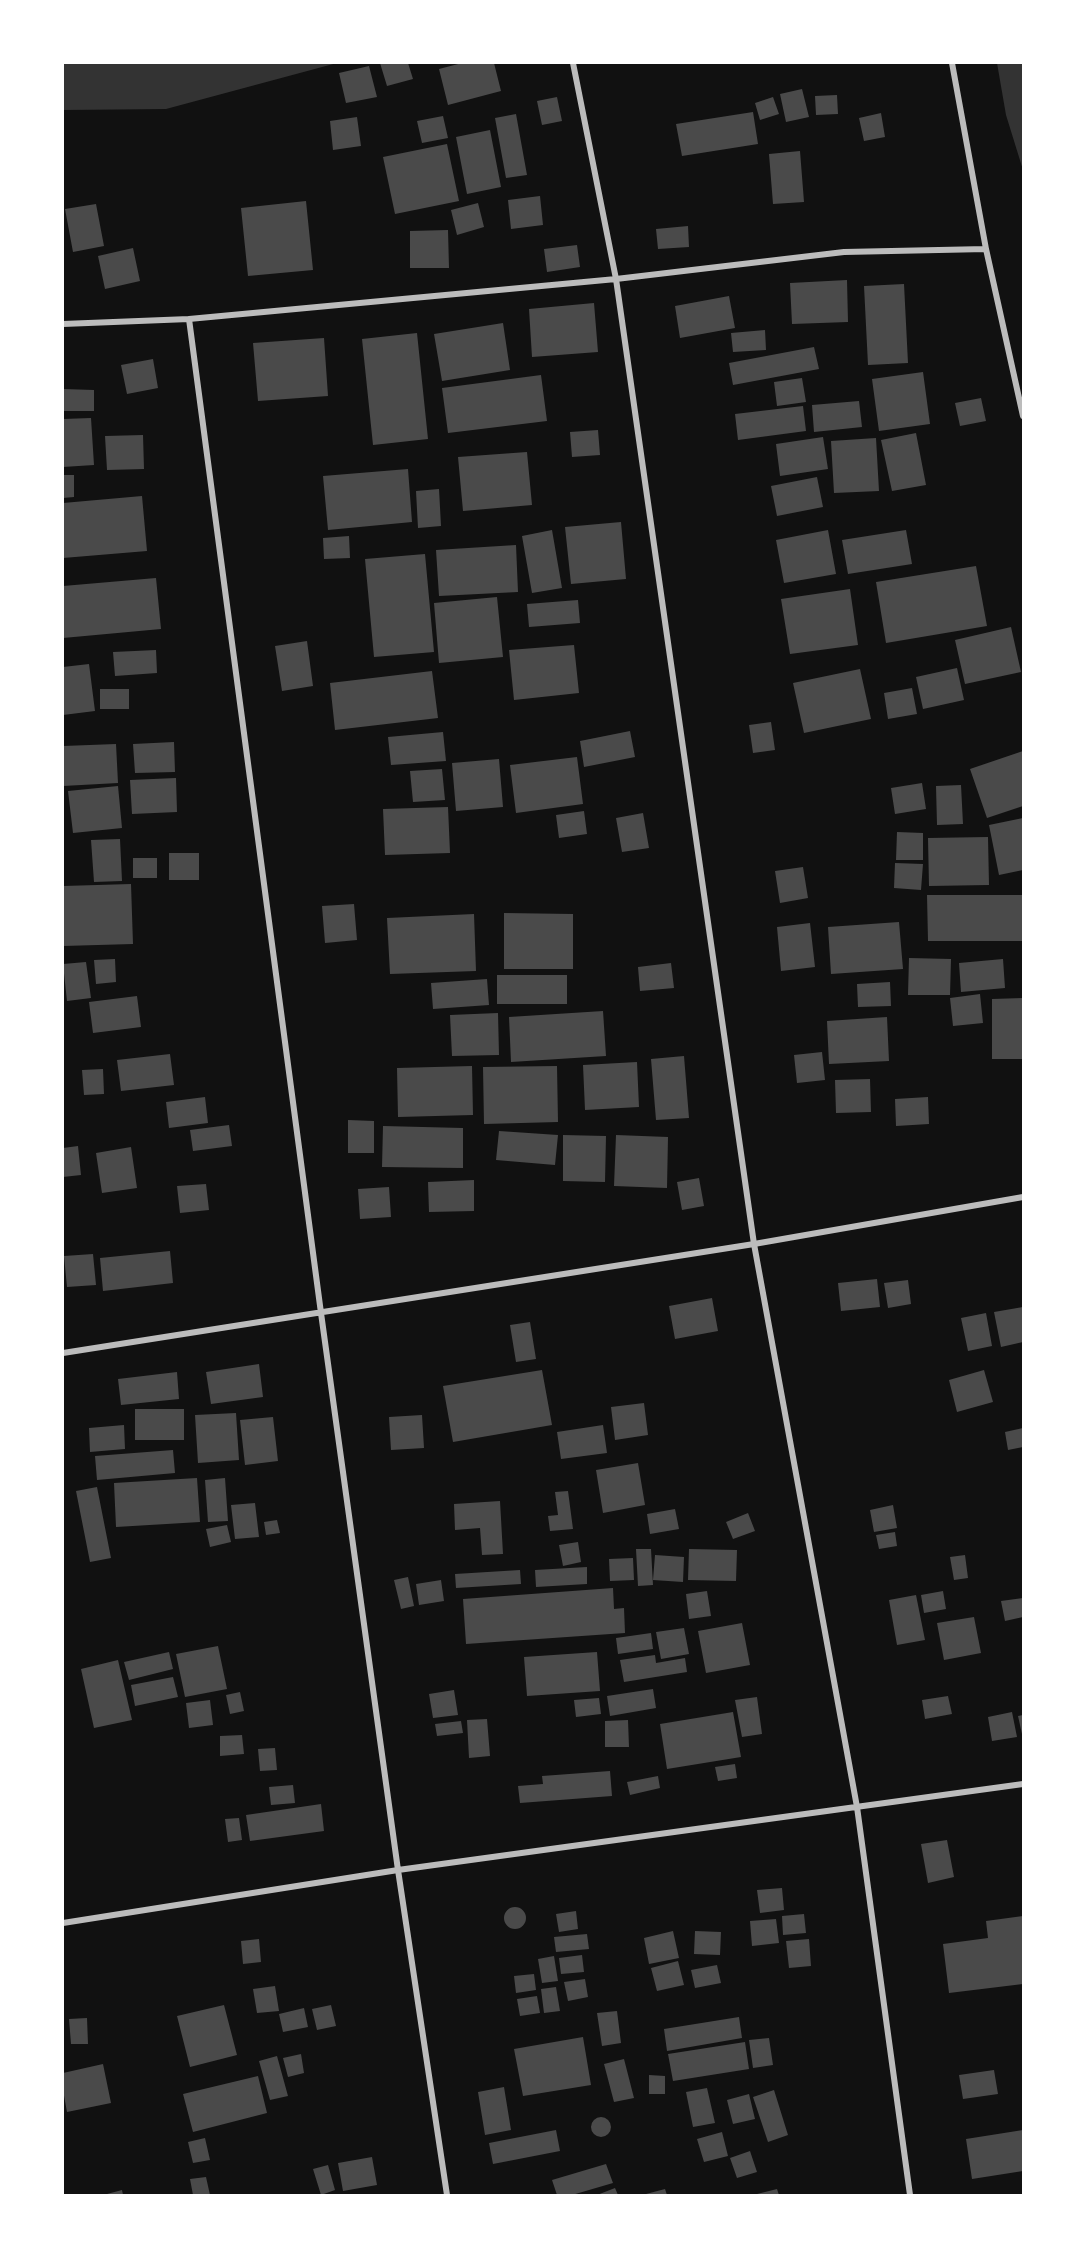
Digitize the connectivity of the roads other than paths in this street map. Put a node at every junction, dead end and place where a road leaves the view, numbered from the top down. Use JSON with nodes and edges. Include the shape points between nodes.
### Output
{"nodes":[{"id":1,"x":573,"y":63,"type":"edge"},
{"id":2,"x":952,"y":63,"type":"edge"},
{"id":3,"x":986,"y":249,"type":"junction"},
{"id":4,"x":616,"y":279,"type":"junction"},
{"id":5,"x":189,"y":319,"type":"junction"},
{"id":6,"x":63,"y":324,"type":"edge"},
{"id":7,"x":1023,"y":416,"type":"edge"},
{"id":8,"x":1023,"y":1197,"type":"edge"},
{"id":9,"x":754,"y":1244,"type":"junction"},
{"id":10,"x":321,"y":1313,"type":"junction"},
{"id":11,"x":63,"y":1353,"type":"edge"},
{"id":12,"x":1023,"y":1784,"type":"edge"},
{"id":13,"x":857,"y":1807,"type":"junction"},
{"id":14,"x":398,"y":1870,"type":"junction"},
{"id":15,"x":63,"y":1923,"type":"edge"},
{"id":16,"x":447,"y":2195,"type":"edge"},
{"id":17,"x":910,"y":2195,"type":"edge"}],
"edges":[{"from":1,"to":4,"type":"street"},
{"from":2,"to":3,"type":"street"},
{"from":3,"to":4,"type":"street","via":[[844,252]]},
{"from":3,"to":7,"type":"street"},
{"from":4,"to":5,"type":"street"},
{"from":4,"to":9,"type":"street"},
{"from":5,"to":6,"type":"street"},
{"from":5,"to":10,"type":"street"},
{"from":8,"to":9,"type":"street"},
{"from":9,"to":10,"type":"street"},
{"from":9,"to":13,"type":"street"},
{"from":10,"to":11,"type":"street"},
{"from":10,"to":14,"type":"street"},
{"from":12,"to":13,"type":"street"},
{"from":13,"to":14,"type":"street"},
{"from":13,"to":17,"type":"street"},
{"from":14,"to":15,"type":"street"},
{"from":14,"to":16,"type":"street"}]}
